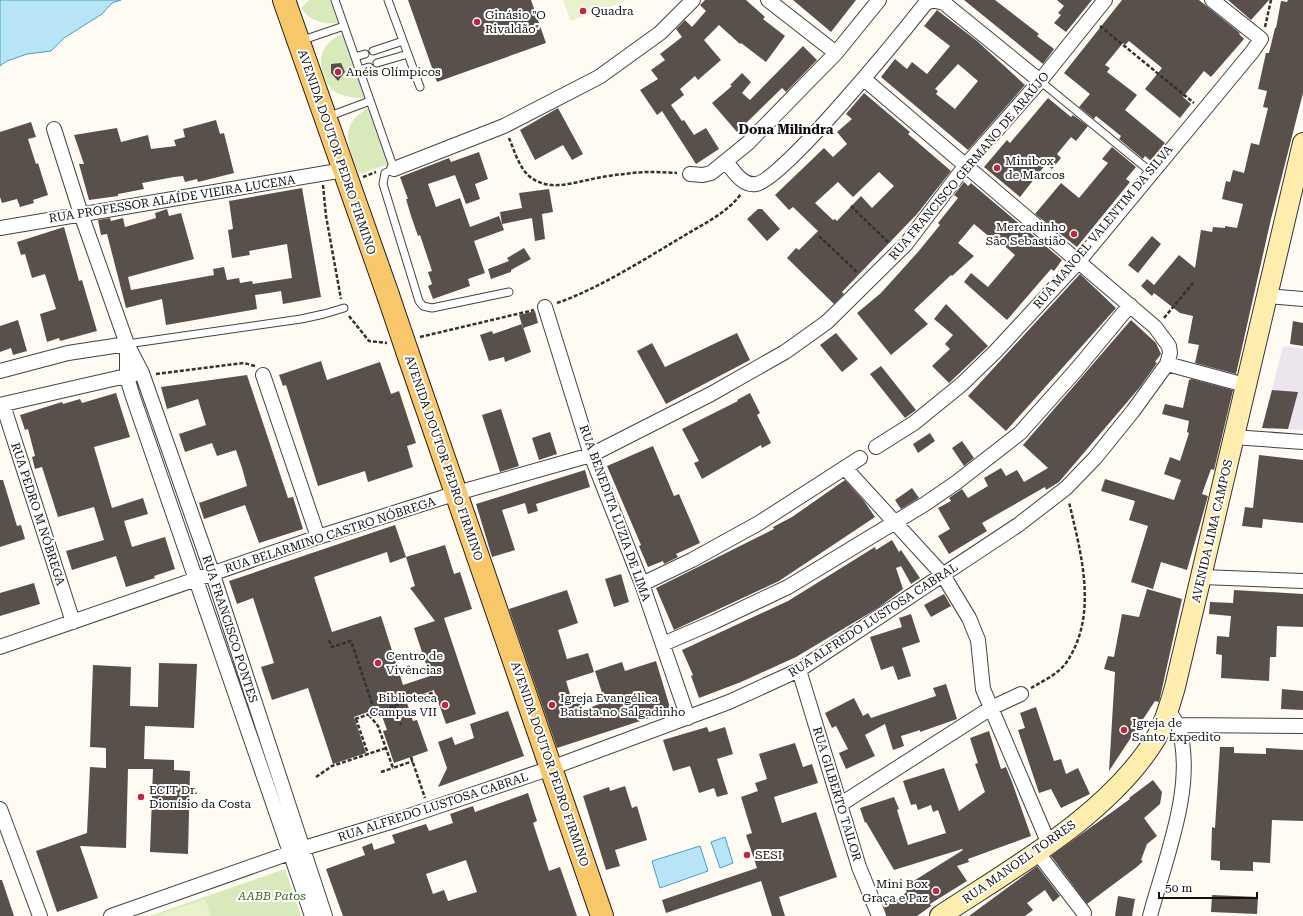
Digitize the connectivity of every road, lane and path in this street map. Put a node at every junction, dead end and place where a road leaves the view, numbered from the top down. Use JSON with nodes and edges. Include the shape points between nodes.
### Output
{"nodes":[{"id":1,"x":335,"y":0,"type":"edge"},
{"id":2,"x":388,"y":0,"type":"edge"},
{"id":3,"x":692,"y":0,"type":"edge"},
{"id":4,"x":768,"y":0,"type":"edge"},
{"id":5,"x":879,"y":0,"type":"edge"},
{"id":6,"x":1105,"y":0,"type":"edge"},
{"id":7,"x":1212,"y":0,"type":"edge"},
{"id":8,"x":1271,"y":0,"type":"edge"},
{"id":9,"x":945,"y":1,"type":"edge"},
{"id":10,"x":285,"y":4,"type":"edge"},
{"id":11,"x":1090,"y":18,"type":"junction"},
{"id":12,"x":344,"y":26,"type":"junction"},
{"id":13,"x":1261,"y":39,"type":"junction"},
{"id":14,"x":403,"y":41,"type":"junction"},
{"id":15,"x":298,"y":42,"type":"junction"},
{"id":16,"x":373,"y":51,"type":"dead end"},
{"id":17,"x":836,"y":53,"type":"junction"},
{"id":18,"x":365,"y":54,"type":"dead end"},
{"id":19,"x":408,"y":54,"type":"junction"},
{"id":20,"x":355,"y":57,"type":"junction"},
{"id":21,"x":378,"y":63,"type":"dead end"},
{"id":22,"x":370,"y":66,"type":"dead end"},
{"id":23,"x":359,"y":70,"type":"junction"},
{"id":24,"x":864,"y":79,"type":"junction"},
{"id":25,"x":1040,"y":81,"type":"junction"},
{"id":26,"x":420,"y":87,"type":"dead end"},
{"id":27,"x":370,"y":101,"type":"junction"},
{"id":28,"x":1202,"y":110,"type":"junction"},
{"id":29,"x":325,"y":118,"type":"junction"},
{"id":30,"x":504,"y":126,"type":"junction"},
{"id":31,"x":54,"y":129,"type":"dead end"},
{"id":32,"x":1302,"y":155,"type":"edge"},
{"id":33,"x":726,"y":162,"type":"junction"},
{"id":34,"x":966,"y":165,"type":"junction"},
{"id":35,"x":393,"y":167,"type":"junction"},
{"id":36,"x":1151,"y":172,"type":"junction"},
{"id":37,"x":322,"y":174,"type":"junction"},
{"id":38,"x":690,"y":174,"type":"joint"},
{"id":39,"x":346,"y":176,"type":"junction"},
{"id":40,"x":749,"y":184,"type":"junction"},
{"id":41,"x":851,"y":206,"type":"dead end"},
{"id":42,"x":81,"y":214,"type":"junction"},
{"id":43,"x":0,"y":228,"type":"edge"},
{"id":44,"x":819,"y":236,"type":"dead end"},
{"id":45,"x":898,"y":252,"type":"junction"},
{"id":46,"x":1079,"y":261,"type":"junction"},
{"id":47,"x":867,"y":282,"type":"junction"},
{"id":48,"x":1193,"y":283,"type":"dead end"},
{"id":49,"x":509,"y":292,"type":"dead end"},
{"id":50,"x":1266,"y":296,"type":"junction"},
{"id":51,"x":1303,"y":299,"type":"edge"},
{"id":52,"x":1130,"y":305,"type":"junction"},
{"id":53,"x":545,"y":307,"type":"junction"},
{"id":54,"x":344,"y":308,"type":"junction"},
{"id":55,"x":1156,"y":327,"type":"junction"},
{"id":56,"x":127,"y":344,"type":"junction"},
{"id":57,"x":405,"y":344,"type":"junction"},
{"id":58,"x":1167,"y":364,"type":"junction"},
{"id":59,"x":0,"y":371,"type":"edge"},
{"id":60,"x":142,"y":373,"type":"junction"},
{"id":61,"x":263,"y":376,"type":"joint"},
{"id":62,"x":127,"y":377,"type":"junction"},
{"id":63,"x":1245,"y":384,"type":"junction"},
{"id":64,"x":1,"y":405,"type":"edge"},
{"id":65,"x":1233,"y":437,"type":"junction"},
{"id":66,"x":1303,"y":442,"type":"edge"},
{"id":67,"x":876,"y":448,"type":"dead end"},
{"id":68,"x":591,"y":455,"type":"junction"},
{"id":69,"x":860,"y":458,"type":"dead end"},
{"id":70,"x":845,"y":468,"type":"junction"},
{"id":71,"x":1066,"y":488,"type":"junction"},
{"id":72,"x":457,"y":493,"type":"junction"},
{"id":73,"x":896,"y":522,"type":"junction"},
{"id":74,"x":318,"y":537,"type":"junction"},
{"id":75,"x":213,"y":575,"type":"junction"},
{"id":76,"x":943,"y":575,"type":"junction"},
{"id":77,"x":1202,"y":577,"type":"junction"},
{"id":78,"x":197,"y":580,"type":"junction"},
{"id":79,"x":1303,"y":582,"type":"edge"},
{"id":80,"x":642,"y":584,"type":"junction"},
{"id":81,"x":73,"y":622,"type":"junction"},
{"id":82,"x":329,"y":640,"type":"dead end"},
{"id":83,"x":663,"y":644,"type":"junction"},
{"id":84,"x":0,"y":647,"type":"edge"},
{"id":85,"x":799,"y":670,"type":"junction"},
{"id":86,"x":435,"y":692,"type":"dead end"},
{"id":87,"x":1021,"y":694,"type":"joint"},
{"id":88,"x":394,"y":706,"type":"junction"},
{"id":89,"x":991,"y":708,"type":"junction"},
{"id":90,"x":375,"y":712,"type":"junction"},
{"id":91,"x":369,"y":714,"type":"junction"},
{"id":92,"x":688,"y":718,"type":"junction"},
{"id":93,"x":1173,"y":718,"type":"junction"},
{"id":94,"x":401,"y":725,"type":"dead end"},
{"id":95,"x":1303,"y":726,"type":"edge"},
{"id":96,"x":386,"y":748,"type":"junction"},
{"id":97,"x":368,"y":754,"type":"junction"},
{"id":98,"x":411,"y":757,"type":"dead end"},
{"id":99,"x":413,"y":761,"type":"junction"},
{"id":100,"x":392,"y":768,"type":"junction"},
{"id":101,"x":551,"y":768,"type":"junction"},
{"id":102,"x":381,"y":772,"type":"dead end"},
{"id":103,"x":316,"y":777,"type":"dead end"},
{"id":104,"x":841,"y":804,"type":"junction"},
{"id":105,"x":0,"y":809,"type":"edge"},
{"id":106,"x":429,"y":810,"type":"junction"},
{"id":107,"x":1043,"y":848,"type":"junction"},
{"id":108,"x":298,"y":851,"type":"junction"},
{"id":109,"x":1084,"y":913,"type":"dead end"},
{"id":110,"x":40,"y":916,"type":"edge"},
{"id":111,"x":111,"y":916,"type":"edge"},
{"id":112,"x":312,"y":916,"type":"edge"},
{"id":113,"x":325,"y":916,"type":"edge"},
{"id":114,"x":602,"y":916,"type":"edge"},
{"id":115,"x":879,"y":916,"type":"edge"},
{"id":116,"x":940,"y":916,"type":"edge"},
{"id":117,"x":1150,"y":916,"type":"edge"}],
"edges":[{"from":1,"to":12,"type":"lane"},
{"from":2,"to":14,"type":"lane"},
{"from":3,"to":30,"type":"street","via":[[660,33],[599,77]]},
{"from":4,"to":17,"type":"street"},
{"from":5,"to":17,"type":"street"},
{"from":6,"to":11,"type":"street","name":"RUA FRANCISCO GERMANO DE ARAÚJO"},
{"from":7,"to":13,"type":"street"},
{"from":8,"to":13,"type":"path"},
{"from":9,"to":24,"type":"street","via":[[932,0],[925,4]]},
{"from":9,"to":25,"type":"street"},
{"from":10,"to":15,"type":"main road","name":"AVENIDA DOUTOR PEDRO FIRMINO"},
{"from":11,"to":25,"type":"street","name":"RUA FRANCISCO GERMANO DE ARAÚJO"},
{"from":11,"to":28,"type":"path"},
{"from":12,"to":15,"type":"lane"},
{"from":12,"to":20,"type":"lane"},
{"from":13,"to":28,"type":"street","name":"RUA MANOEL VALENTIM DA SILVA"},
{"from":14,"to":16,"type":"lane"},
{"from":14,"to":19,"type":"lane"},
{"from":15,"to":29,"type":"main road","name":"AVENIDA DOUTOR PEDRO FIRMINO"},
{"from":17,"to":33,"type":"street"},
{"from":18,"to":20,"type":"lane"},
{"from":19,"to":21,"type":"lane"},
{"from":19,"to":26,"type":"lane"},
{"from":20,"to":23,"type":"lane"},
{"from":22,"to":23,"type":"lane"},
{"from":23,"to":27,"type":"lane"},
{"from":24,"to":34,"type":"street"},
{"from":24,"to":40,"type":"street","via":[[765,182]]},
{"from":25,"to":34,"type":"street","name":"RUA FRANCISCO GERMANO DE ARAÚJO"},
{"from":25,"to":36,"type":"lane"},
{"from":27,"to":29,"type":"lane"},
{"from":27,"to":35,"type":"lane"},
{"from":28,"to":36,"type":"street","name":"RUA MANOEL VALENTIM DA SILVA"},
{"from":29,"to":39,"type":"main road","name":"AVENIDA DOUTOR PEDRO FIRMINO"},
{"from":30,"to":35,"type":"street"},
{"from":30,"to":38,"type":"path","via":[[521,165],[529,176],[539,182],[566,186],[639,172]]},
{"from":31,"to":42,"type":"street","name":"RUA FRANCISCO PONTES"},
{"from":32,"to":50,"type":"main road","name":"AVENIDA LIMA CAMPOS"},
{"from":33,"to":38,"type":"street","via":[[711,173]]},
{"from":33,"to":40,"type":"street"},
{"from":34,"to":45,"type":"street","name":"RUA FRANCISCO GERMANO DE ARAÚJO"},
{"from":34,"to":46,"type":"street"},
{"from":35,"to":39,"type":"path"},
{"from":35,"to":49,"type":"lane","via":[[385,173],[383,184],[421,304],[432,308]]},
{"from":36,"to":46,"type":"street","name":"RUA MANOEL VALENTIM DA SILVA"},
{"from":37,"to":39,"type":"street","name":"RUA PROFESSOR ALAÍDE VIEIRA LUCENA"},
{"from":37,"to":42,"type":"street","name":"RUA PROFESSOR ALAÍDE VIEIRA LUCENA"},
{"from":37,"to":54,"type":"path","via":[[326,216]]},
{"from":39,"to":57,"type":"main road","name":"AVENIDA DOUTOR PEDRO FIRMINO","bridge":true},
{"from":40,"to":53,"type":"path","via":[[722,213],[600,285]]},
{"from":41,"to":45,"type":"path"},
{"from":42,"to":43,"type":"street","name":"RUA PROFESSOR ALAÍDE VIEIRA LUCENA"},
{"from":42,"to":56,"type":"street","name":"RUA FRANCISCO PONTES"},
{"from":44,"to":47,"type":"path"},
{"from":45,"to":47,"type":"street","name":"RUA FRANCISCO GERMANO DE ARAÚJO"},
{"from":46,"to":52,"type":"street"},
{"from":46,"to":67,"type":"street","name":"RUA MANOEL VALENTIM DA SILVA","via":[[962,384],[914,423]]},
{"from":47,"to":68,"type":"street","name":"RUA FRANCISCO GERMANO DE ARAÚJO","via":[[827,322],[785,352],[711,394]]},
{"from":48,"to":55,"type":"path"},
{"from":50,"to":51,"type":"street"},
{"from":50,"to":63,"type":"main road","name":"AVENIDA LIMA CAMPOS"},
{"from":52,"to":55,"type":"street"},
{"from":52,"to":73,"type":"street","via":[[1077,370],[1020,433],[957,482]]},
{"from":53,"to":57,"type":"path"},
{"from":53,"to":68,"type":"street","name":"RUA BENEDITA LUZIA DE LIMA"},
{"from":54,"to":56,"type":"lane","via":[[301,319]]},
{"from":54,"to":57,"type":"path","via":[[369,341]]},
{"from":55,"to":58,"type":"street","name":"RUA ALFREDO LUSTOSA CABRAL","via":[[1169,346]]},
{"from":56,"to":59,"type":"street","via":[[68,353]]},
{"from":56,"to":60,"type":"street","name":"RUA FRANCISCO PONTES"},
{"from":56,"to":62,"type":"street","name":"RUA FRANCISCO PONTES"},
{"from":57,"to":72,"type":"main road","name":"AVENIDA DOUTOR PEDRO FIRMINO"},
{"from":58,"to":63,"type":"street"},
{"from":58,"to":71,"type":"street","name":"RUA ALFREDO LUSTOSA CABRAL","via":[[1095,458]]},
{"from":60,"to":61,"type":"path","via":[[160,375],[244,363],[253,364]]},
{"from":60,"to":62,"type":"street"},
{"from":60,"to":75,"type":"street","name":"RUA FRANCISCO PONTES"},
{"from":61,"to":74,"type":"street"},
{"from":62,"to":64,"type":"street"},
{"from":62,"to":78,"type":"street","name":"RUA FRANCISCO PONTES"},
{"from":63,"to":65,"type":"main road","name":"AVENIDA LIMA CAMPOS"},
{"from":64,"to":81,"type":"street","name":"RUA PEDRO M NÓBREGA"},
{"from":65,"to":66,"type":"street"},
{"from":65,"to":77,"type":"main road","name":"AVENIDA LIMA CAMPOS"},
{"from":68,"to":72,"type":"street","name":"RUA FRANCISCO GERMANO DE ARAÚJO"},
{"from":68,"to":80,"type":"street","name":"RUA BENEDITA LUZIA DE LIMA"},
{"from":69,"to":70,"type":"street"},
{"from":70,"to":73,"type":"street"},
{"from":70,"to":80,"type":"street","via":[[759,523]]},
{"from":71,"to":76,"type":"street","name":"RUA ALFREDO LUSTOSA CABRAL","via":[[1018,525]]},
{"from":71,"to":87,"type":"path","via":[[1082,561],[1084,617],[1076,644],[1065,664]]},
{"from":72,"to":74,"type":"street","name":"RUA BELARMINO CASTRO NÓBREGA"},
{"from":72,"to":101,"type":"main road","name":"AVENIDA DOUTOR PEDRO FIRMINO"},
{"from":73,"to":76,"type":"street"},
{"from":73,"to":83,"type":"street","via":[[788,587]]},
{"from":74,"to":75,"type":"street","name":"RUA BELARMINO CASTRO NÓBREGA"},
{"from":75,"to":78,"type":"street","name":"RUA BELARMINO CASTRO NÓBREGA"},
{"from":75,"to":108,"type":"street","name":"RUA FRANCISCO PONTES"},
{"from":76,"to":85,"type":"street","name":"RUA ALFREDO LUSTOSA CABRAL"},
{"from":76,"to":89,"type":"street","via":[[969,618],[978,640],[983,689]]},
{"from":77,"to":79,"type":"street"},
{"from":77,"to":93,"type":"main road","name":"AVENIDA LIMA CAMPOS"},
{"from":78,"to":81,"type":"street","name":"RUA BELARMINO CASTRO NÓBREGA"},
{"from":78,"to":108,"type":"street","name":"RUA FRANCISCO PONTES"},
{"from":80,"to":83,"type":"street","name":"RUA BENEDITA LUZIA DE LIMA"},
{"from":81,"to":84,"type":"street","name":"RUA BELARMINO CASTRO NÓBREGA"},
{"from":82,"to":90,"type":"path","via":[[332,647],[351,641]]},
{"from":83,"to":92,"type":"street","name":"RUA BENEDITA LUZIA DE LIMA"},
{"from":85,"to":92,"type":"street","name":"RUA ALFREDO LUSTOSA CABRAL","via":[[765,687]]},
{"from":85,"to":104,"type":"street","name":"RUA GILBERTO TAILOR"},
{"from":86,"to":88,"type":"path"},
{"from":87,"to":89,"type":"street"},
{"from":88,"to":90,"type":"path"},
{"from":88,"to":94,"type":"path"},
{"from":89,"to":104,"type":"street"},
{"from":89,"to":107,"type":"street"},
{"from":90,"to":91,"type":"path"},
{"from":91,"to":96,"type":"path","via":[[378,726]]},
{"from":91,"to":97,"type":"path","via":[[356,719]]},
{"from":92,"to":101,"type":"street","name":"RUA ALFREDO LUSTOSA CABRAL"},
{"from":93,"to":95,"type":"street"},
{"from":93,"to":107,"type":"main road","name":"RUA MANOEL TORRES","via":[[1137,766],[1108,796]]},
{"from":93,"to":117,"type":"street","name":"AVENIDA LIMA CAMPOS","via":[[1185,761],[1182,801]]},
{"from":96,"to":97,"type":"path"},
{"from":96,"to":100,"type":"path"},
{"from":97,"to":103,"type":"path","via":[[332,766]]},
{"from":98,"to":99,"type":"path"},
{"from":99,"to":100,"type":"path"},
{"from":99,"to":106,"type":"path"},
{"from":100,"to":102,"type":"path"},
{"from":101,"to":106,"type":"street","name":"RUA ALFREDO LUSTOSA CABRAL"},
{"from":101,"to":114,"type":"main road","name":"AVENIDA DOUTOR PEDRO FIRMINO"},
{"from":104,"to":115,"type":"street","name":"RUA GILBERTO TAILOR","via":[[859,867]]},
{"from":105,"to":110,"type":"street"},
{"from":106,"to":108,"type":"street","name":"RUA ALFREDO LUSTOSA CABRAL"},
{"from":107,"to":109,"type":"street"},
{"from":107,"to":116,"type":"main road","name":"RUA MANOEL TORRES"},
{"from":108,"to":111,"type":"street","name":"RUA ALFREDO LUSTOSA CABRAL"},
{"from":108,"to":112,"type":"street","name":"RUA FRANCISCO PONTES"},
{"from":108,"to":113,"type":"street","name":"RUA FRANCISCO PONTES"}]}
